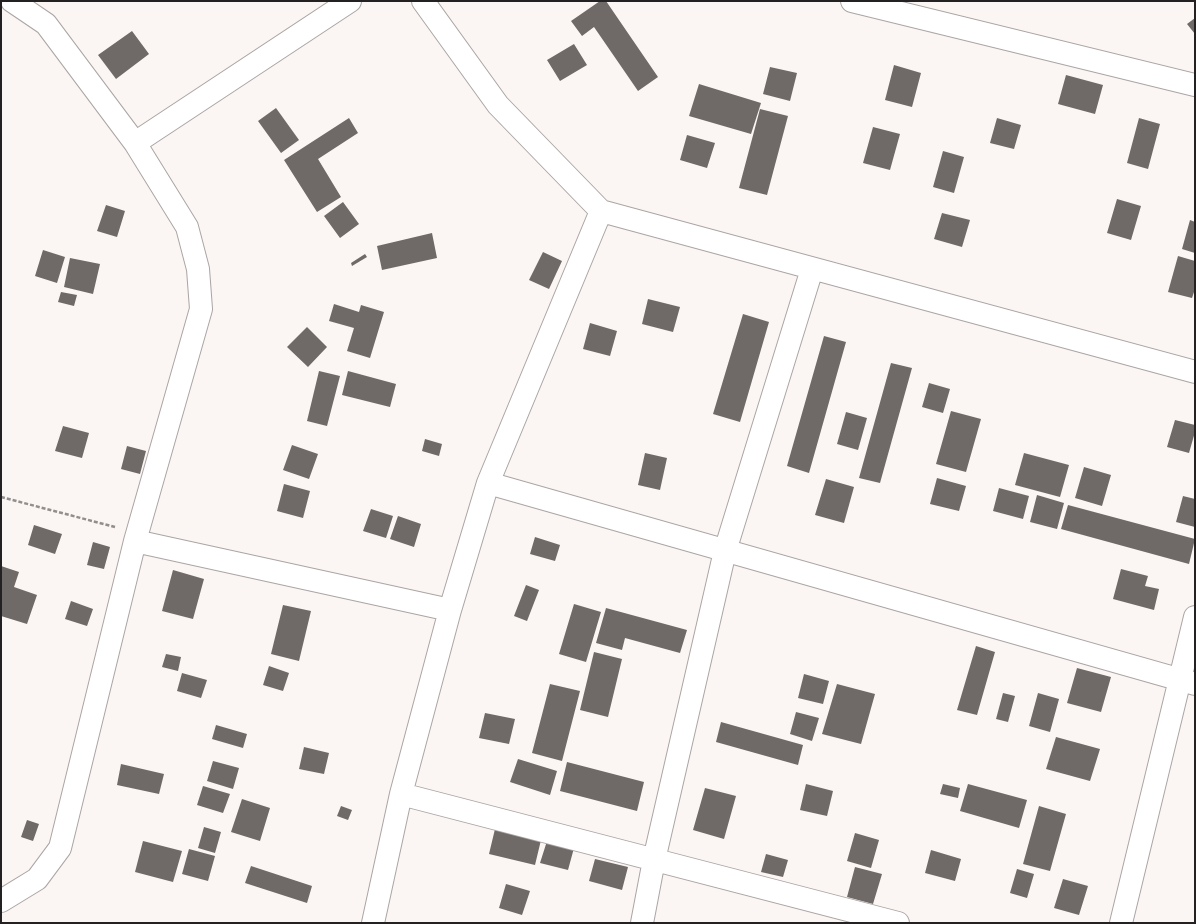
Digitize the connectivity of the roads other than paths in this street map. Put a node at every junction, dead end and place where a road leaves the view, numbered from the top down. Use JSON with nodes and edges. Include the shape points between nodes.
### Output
{"nodes":[{"id":1,"x":12,"y":1,"type":"edge"},
{"id":2,"x":350,"y":1,"type":"edge"},
{"id":3,"x":423,"y":1,"type":"edge"},
{"id":4,"x":852,"y":1,"type":"edge"},
{"id":5,"x":1195,"y":85,"type":"edge"},
{"id":6,"x":135,"y":143,"type":"junction"},
{"id":7,"x":601,"y":211,"type":"junction"},
{"id":8,"x":812,"y":269,"type":"junction"},
{"id":9,"x":1195,"y":372,"type":"edge"},
{"id":10,"x":488,"y":483,"type":"junction"},
{"id":11,"x":136,"y":537,"type":"junction"},
{"id":12,"x":725,"y":551,"type":"junction"},
{"id":13,"x":450,"y":610,"type":"junction"},
{"id":14,"x":1195,"y":617,"type":"edge"},
{"id":15,"x":1187,"y":682,"type":"edge"},
{"id":16,"x":401,"y":794,"type":"junction"},
{"id":17,"x":654,"y":860,"type":"junction"},
{"id":18,"x":1,"y":901,"type":"edge"},
{"id":19,"x":373,"y":923,"type":"edge"},
{"id":20,"x":642,"y":923,"type":"edge"},
{"id":21,"x":898,"y":923,"type":"edge"},
{"id":22,"x":1121,"y":923,"type":"edge"}],
"edges":[{"from":1,"to":6,"type":"street","via":[[46,24]]},
{"from":2,"to":6,"type":"street"},
{"from":3,"to":7,"type":"street","via":[[498,105]]},
{"from":4,"to":5,"type":"street"},
{"from":6,"to":11,"type":"street","via":[[187,227],[198,269],[201,309]]},
{"from":7,"to":8,"type":"street"},
{"from":7,"to":10,"type":"street"},
{"from":8,"to":9,"type":"street"},
{"from":8,"to":12,"type":"street"},
{"from":10,"to":12,"type":"street"},
{"from":10,"to":13,"type":"street"},
{"from":11,"to":13,"type":"street"},
{"from":11,"to":18,"type":"street","via":[[60,848],[37,879]]},
{"from":12,"to":15,"type":"street"},
{"from":12,"to":17,"type":"street"},
{"from":13,"to":16,"type":"street"},
{"from":14,"to":15,"type":"street"},
{"from":15,"to":22,"type":"street"},
{"from":16,"to":17,"type":"street"},
{"from":16,"to":19,"type":"street"},
{"from":17,"to":20,"type":"street"},
{"from":17,"to":21,"type":"street"}]}
